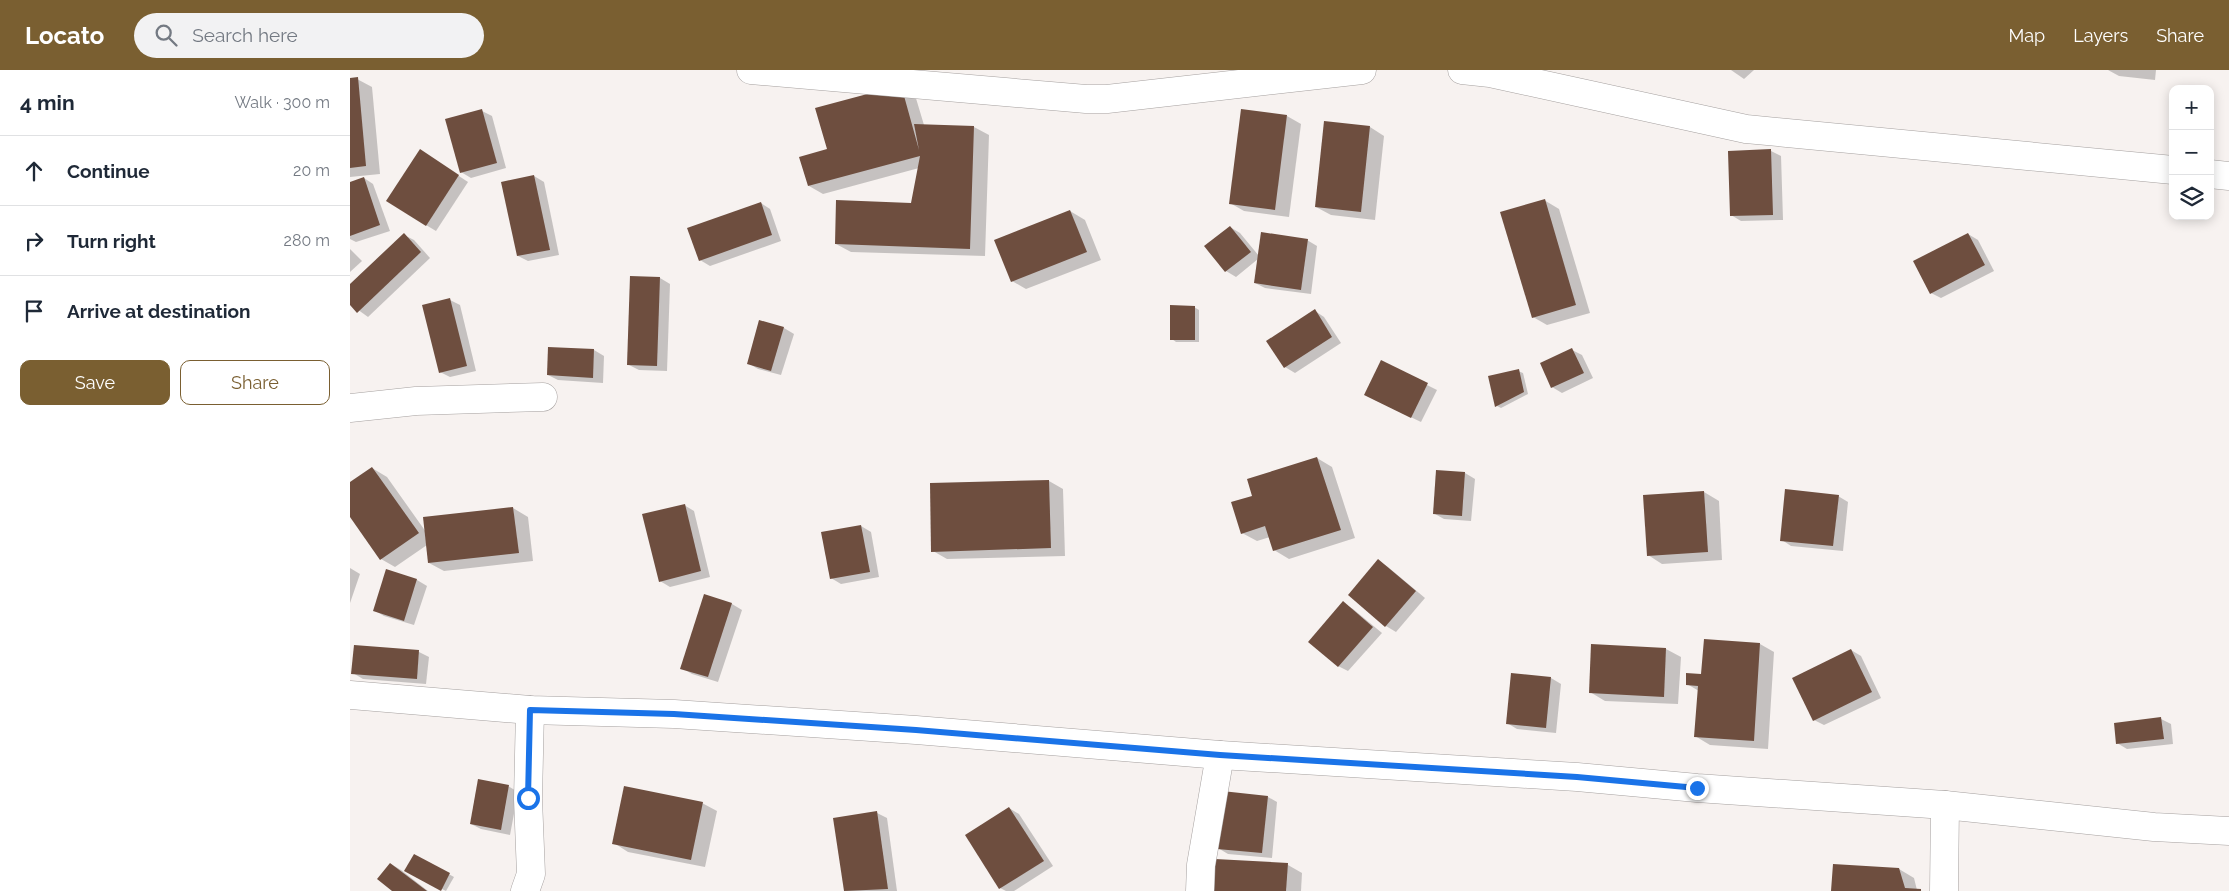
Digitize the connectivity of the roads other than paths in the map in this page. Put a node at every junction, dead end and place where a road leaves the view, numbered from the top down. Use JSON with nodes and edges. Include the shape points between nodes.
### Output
{"nodes":[{"id":1,"x":751,"y":70,"type":"edge"},
{"id":2,"x":1362,"y":70,"type":"edge"},
{"id":3,"x":1462,"y":70,"type":"edge"},
{"id":4,"x":2169,"y":170,"type":"edge"},
{"id":5,"x":2214,"y":174,"type":"edge"},
{"id":6,"x":2229,"y":176,"type":"edge"},
{"id":7,"x":543,"y":396,"type":"dead end"},
{"id":8,"x":350,"y":408,"type":"edge"},
{"id":9,"x":350,"y":695,"type":"edge"},
{"id":10,"x":530,"y":710,"type":"junction"},
{"id":11,"x":1220,"y":755,"type":"junction"},
{"id":12,"x":1945,"y":805,"type":"junction"},
{"id":13,"x":2229,"y":831,"type":"edge"},
{"id":14,"x":525,"y":891,"type":"edge"},
{"id":15,"x":1200,"y":891,"type":"edge"},
{"id":16,"x":1944,"y":891,"type":"edge"}],
"edges":[{"from":1,"to":2,"type":"street","via":[[1086,99]]},
{"from":3,"to":4,"type":"street","via":[[1490,73],[1746,128]]},
{"from":5,"to":6,"type":"street"},
{"from":7,"to":8,"type":"street","via":[[416,401]]},
{"from":9,"to":10,"type":"street"},
{"from":10,"to":11,"type":"street","via":[[742,718]]},
{"from":10,"to":14,"type":"street","via":[[528,798],[531,874]]},
{"from":11,"to":12,"type":"street","via":[[1577,777]]},
{"from":11,"to":15,"type":"street","via":[[1201,865]]},
{"from":12,"to":13,"type":"street","via":[[2154,827]]},
{"from":12,"to":16,"type":"street"}]}
